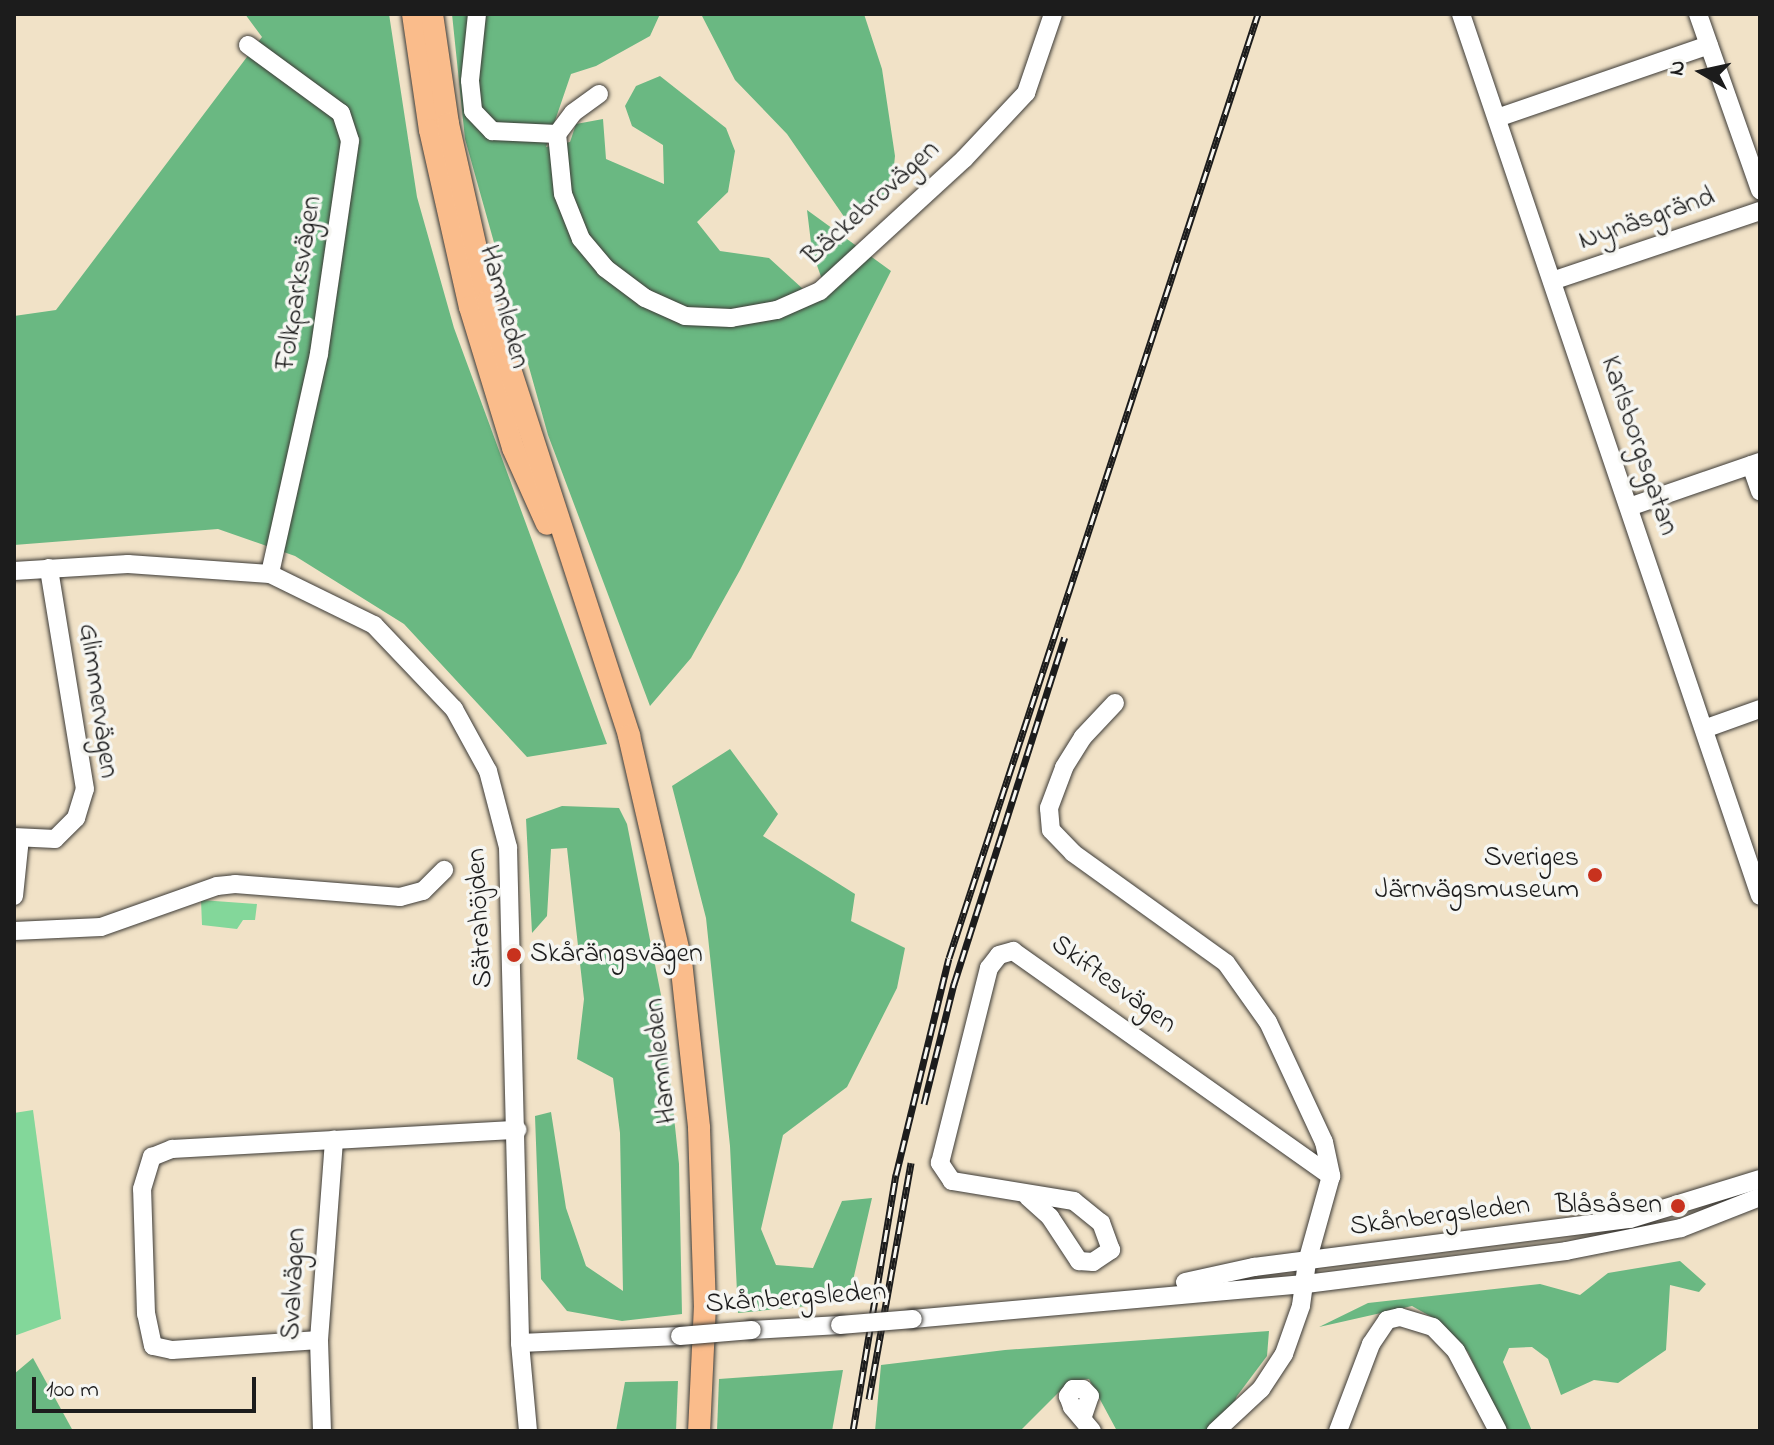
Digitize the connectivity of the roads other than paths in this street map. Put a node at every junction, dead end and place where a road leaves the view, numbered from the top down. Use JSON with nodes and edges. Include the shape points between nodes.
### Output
{"nodes":[{"id":1,"x":413,"y":14,"type":"edge"},
{"id":2,"x":432,"y":14,"type":"edge"},
{"id":3,"x":477,"y":14,"type":"edge"},
{"id":4,"x":1053,"y":14,"type":"edge"},
{"id":5,"x":1461,"y":14,"type":"edge"},
{"id":6,"x":1698,"y":14,"type":"edge"},
{"id":7,"x":248,"y":45,"type":"dead end"},
{"id":8,"x":1709,"y":45,"type":"junction"},
{"id":9,"x":599,"y":94,"type":"dead end"},
{"id":10,"x":1497,"y":118,"type":"junction"},
{"id":11,"x":557,"y":134,"type":"junction"},
{"id":12,"x":1760,"y":190,"type":"edge"},
{"id":13,"x":1760,"y":211,"type":"edge"},
{"id":14,"x":1552,"y":281,"type":"junction"},
{"id":15,"x":1756,"y":463,"type":"edge"},
{"id":16,"x":1760,"y":491,"type":"edge"},
{"id":17,"x":1629,"y":507,"type":"junction"},
{"id":18,"x":49,"y":568,"type":"junction"},
{"id":19,"x":14,"y":571,"type":"edge"},
{"id":20,"x":270,"y":574,"type":"junction"},
{"id":21,"x":583,"y":602,"type":"junction"},
{"id":22,"x":1115,"y":703,"type":"dead end"},
{"id":23,"x":1760,"y":709,"type":"edge"},
{"id":24,"x":1704,"y":729,"type":"junction"},
{"id":25,"x":17,"y":837,"type":"edge"},
{"id":26,"x":444,"y":870,"type":"dead end"},
{"id":27,"x":14,"y":896,"type":"edge"},
{"id":28,"x":1760,"y":896,"type":"edge"},
{"id":29,"x":14,"y":931,"type":"edge"},
{"id":30,"x":517,"y":1130,"type":"junction"},
{"id":31,"x":334,"y":1140,"type":"junction"},
{"id":32,"x":1331,"y":1176,"type":"junction"},
{"id":33,"x":1760,"y":1179,"type":"edge"},
{"id":34,"x":1028,"y":1197,"type":"junction"},
{"id":35,"x":1760,"y":1197,"type":"edge"},
{"id":36,"x":1307,"y":1262,"type":"junction"},
{"id":37,"x":1306,"y":1284,"type":"junction"},
{"id":38,"x":1123,"y":1296,"type":"junction"},
{"id":39,"x":319,"y":1340,"type":"junction"},
{"id":40,"x":520,"y":1343,"type":"junction"},
{"id":41,"x":1229,"y":1428,"type":"edge"},
{"id":42,"x":322,"y":1431,"type":"edge"},
{"id":43,"x":528,"y":1431,"type":"edge"},
{"id":44,"x":699,"y":1431,"type":"edge"},
{"id":45,"x":1338,"y":1431,"type":"edge"},
{"id":46,"x":1498,"y":1431,"type":"edge"}],
"edges":[{"from":1,"to":21,"type":"main road","name":"Hamnleden","via":[[448,218],[490,377],[513,448]]},
{"from":2,"to":21,"type":"main road","name":"Hamnleden","via":[[448,124],[488,301]]},
{"from":3,"to":11,"type":"street","via":[[470,81],[473,111],[492,131]]},
{"from":4,"to":11,"type":"street","name":"Bäckebrovägen","via":[[1026,93],[964,159],[820,291],[777,310],[731,318],[685,316],[645,298],[605,268],[581,239],[563,194]]},
{"from":5,"to":10,"type":"street","name":"Karlsborgsgatan"},
{"from":6,"to":8,"type":"street"},
{"from":7,"to":20,"type":"street","name":"Folkparksvägen","via":[[341,113],[350,141],[319,354]]},
{"from":8,"to":10,"type":"street"},
{"from":8,"to":12,"type":"street"},
{"from":9,"to":11,"type":"street","via":[[573,113]]},
{"from":10,"to":14,"type":"street","name":"Karlsborgsgatan"},
{"from":13,"to":14,"type":"street","name":"Nynäsgränd"},
{"from":14,"to":17,"type":"street","name":"Karlsborgsgatan"},
{"from":15,"to":16,"type":"street"},
{"from":15,"to":17,"type":"street"},
{"from":17,"to":24,"type":"street","name":"Karlsborgsgatan"},
{"from":18,"to":19,"type":"street","name":"Sätrahöjden"},
{"from":18,"to":20,"type":"street","name":"Sätrahöjden","via":[[168,564]]},
{"from":18,"to":25,"type":"street","name":"Glimmervägen","via":[[85,789],[76,818],[55,839]]},
{"from":20,"to":30,"type":"street","name":"Sätrahöjden","via":[[374,625],[454,709],[488,771],[508,847]]},
{"from":21,"to":44,"type":"main road","name":"Hamnleden","via":[[640,778],[681,961],[699,1128],[705,1305]]},
{"from":22,"to":32,"type":"street","via":[[1083,737],[1064,768],[1049,808],[1051,830],[1073,853],[1233,973],[1256,1001],[1324,1142]]},
{"from":23,"to":24,"type":"street"},
{"from":24,"to":28,"type":"street","name":"Karlsborgsgatan"},
{"from":25,"to":27,"type":"street"},
{"from":26,"to":29,"type":"street","via":[[423,891],[400,897],[217,886],[101,927]]},
{"from":30,"to":31,"type":"street"},
{"from":30,"to":40,"type":"street","name":"Sätrahöjden"},
{"from":31,"to":39,"type":"street","name":"Svalvägen"},
{"from":31,"to":39,"type":"street","via":[[172,1149],[152,1157],[142,1189],[146,1314],[153,1346],[172,1350]]},
{"from":32,"to":34,"type":"street","name":"Skiftesvägen","via":[[1013,951],[999,955],[989,968],[940,1163],[952,1181]]},
{"from":32,"to":36,"type":"street"},
{"from":33,"to":36,"type":"street","name":"Skånbergsleden","via":[[1630,1219]]},
{"from":34,"to":34,"type":"street","via":[[1074,1201],[1101,1223],[1111,1250],[1093,1262],[1079,1261],[1050,1217]]},
{"from":35,"to":37,"type":"street","name":"Skånbergsleden","via":[[1681,1228],[1630,1239]]},
{"from":36,"to":37,"type":"street"},
{"from":36,"to":38,"type":"street","name":"Skånbergsleden","via":[[1254,1267]]},
{"from":37,"to":38,"type":"street","name":"Skånbergsleden"},
{"from":37,"to":41,"type":"street","via":[[1284,1354]]},
{"from":38,"to":40,"type":"street","name":"Skånbergsleden","bridge":true,"via":[[840,1325]]},
{"from":39,"to":42,"type":"street","name":"Svalvägen"},
{"from":40,"to":43,"type":"street","name":"Sätrahöjden"},
{"from":45,"to":46,"type":"street","via":[[1371,1344],[1387,1320],[1413,1319],[1440,1335],[1469,1373]]}]}
